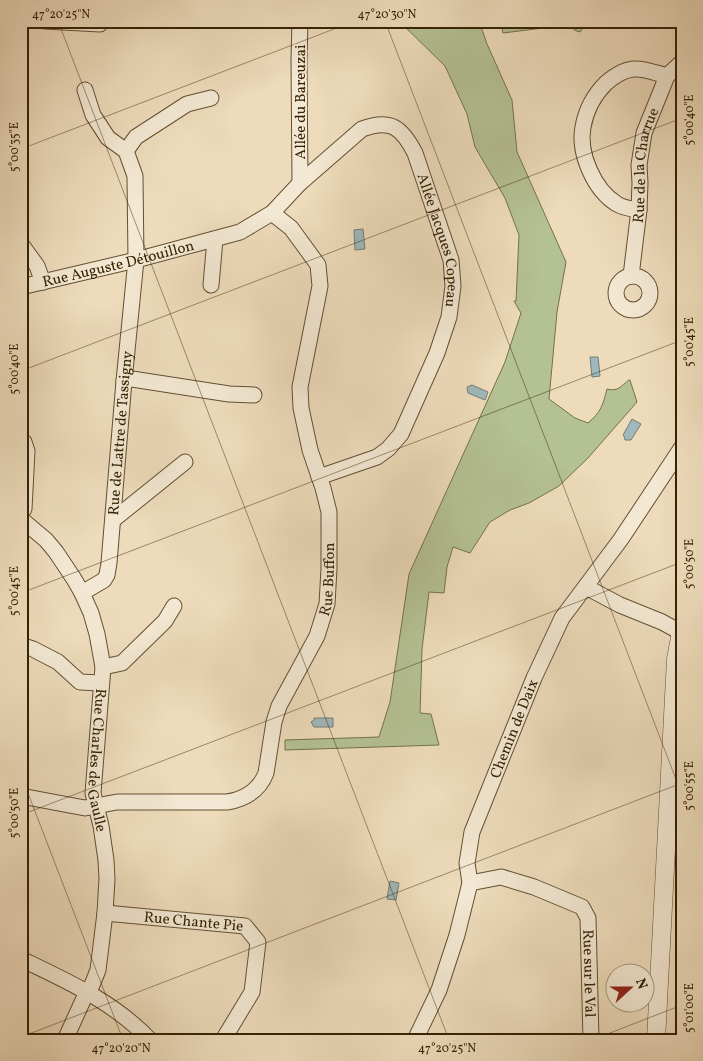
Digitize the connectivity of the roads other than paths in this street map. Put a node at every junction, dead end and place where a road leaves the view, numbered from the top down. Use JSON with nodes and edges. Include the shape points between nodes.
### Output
{"nodes":[{"id":1,"x":45,"y":21,"type":"edge"},
{"id":2,"x":300,"y":21,"type":"edge"},
{"id":3,"x":100,"y":24,"type":"dead end"},
{"id":4,"x":682,"y":62,"type":"edge"},
{"id":5,"x":667,"y":76,"type":"junction"},
{"id":6,"x":85,"y":90,"type":"dead end"},
{"id":7,"x":211,"y":98,"type":"dead end"},
{"id":8,"x":126,"y":151,"type":"junction"},
{"id":9,"x":300,"y":184,"type":"junction"},
{"id":10,"x":639,"y":210,"type":"junction"},
{"id":11,"x":272,"y":213,"type":"junction"},
{"id":12,"x":214,"y":238,"type":"junction"},
{"id":13,"x":21,"y":244,"type":"edge"},
{"id":14,"x":136,"y":260,"type":"junction"},
{"id":15,"x":631,"y":276,"type":"dead end"},
{"id":16,"x":43,"y":282,"type":"junction"},
{"id":17,"x":211,"y":285,"type":"dead end"},
{"id":18,"x":21,"y":287,"type":"edge"},
{"id":19,"x":124,"y":381,"type":"junction"},
{"id":20,"x":254,"y":395,"type":"dead end"},
{"id":21,"x":24,"y":442,"type":"dead end"},
{"id":22,"x":682,"y":447,"type":"edge"},
{"id":23,"x":186,"y":462,"type":"dead end"},
{"id":24,"x":319,"y":477,"type":"junction"},
{"id":25,"x":21,"y":513,"type":"edge"},
{"id":26,"x":21,"y":519,"type":"edge"},
{"id":27,"x":112,"y":520,"type":"junction"},
{"id":28,"x":586,"y":587,"type":"junction"},
{"id":29,"x":82,"y":593,"type":"junction"},
{"id":30,"x":174,"y":606,"type":"dead end"},
{"id":31,"x":681,"y":631,"type":"edge"},
{"id":32,"x":21,"y":645,"type":"edge"},
{"id":33,"x":102,"y":667,"type":"junction"},
{"id":34,"x":101,"y":683,"type":"junction"},
{"id":35,"x":676,"y":789,"type":"edge"},
{"id":36,"x":21,"y":796,"type":"edge"},
{"id":37,"x":96,"y":807,"type":"junction"},
{"id":38,"x":470,"y":883,"type":"junction"},
{"id":39,"x":105,"y":913,"type":"junction"},
{"id":40,"x":21,"y":959,"type":"edge"},
{"id":41,"x":88,"y":992,"type":"junction"},
{"id":42,"x":65,"y":1040,"type":"edge"},
{"id":43,"x":150,"y":1040,"type":"edge"},
{"id":44,"x":223,"y":1040,"type":"edge"},
{"id":45,"x":415,"y":1040,"type":"edge"},
{"id":46,"x":590,"y":1040,"type":"edge"},
{"id":47,"x":656,"y":1040,"type":"edge"}],
"edges":[{"from":1,"to":3,"type":"street"},
{"from":2,"to":9,"type":"street","name":"Allée du Bareuzai"},
{"from":4,"to":5,"type":"street","name":"Rue de la Charrue"},
{"from":5,"to":10,"type":"street","name":"Rue de la Charrue","via":[[644,133],[639,165]]},
{"from":5,"to":10,"type":"street","via":[[634,69],[614,77],[595,97],[583,127],[583,151],[594,180],[618,205]]},
{"from":6,"to":8,"type":"street","via":[[93,115],[108,138]]},
{"from":7,"to":8,"type":"street","via":[[187,104],[136,137]]},
{"from":8,"to":14,"type":"street","name":"Rue de Lattre de Tassigny","via":[[135,176]]},
{"from":9,"to":11,"type":"street","name":"Rue Auguste Détouillon"},
{"from":9,"to":24,"type":"street","name":"Allée Jacques Copeau","via":[[362,129],[384,124],[401,131],[415,153],[451,260],[453,286],[449,317],[437,354],[401,434],[377,457]]},
{"from":10,"to":15,"type":"street","name":"Rue de la Charrue"},
{"from":11,"to":12,"type":"street","name":"Rue Auguste Détouillon","via":[[240,232]]},
{"from":11,"to":24,"type":"street","name":"Rue Buffon","via":[[291,228],[318,266],[320,286],[300,387],[301,408]]},
{"from":12,"to":14,"type":"street","name":"Rue Auguste Détouillon"},
{"from":12,"to":17,"type":"street","name":"Rue Auguste Détouillon"},
{"from":13,"to":16,"type":"street","via":[[37,266]]},
{"from":14,"to":16,"type":"street","name":"Rue Auguste Détouillon"},
{"from":14,"to":19,"type":"street","name":"Rue de Lattre de Tassigny"},
{"from":16,"to":18,"type":"street","name":"Rue Auguste Détouillon"},
{"from":19,"to":20,"type":"street","via":[[132,379]]},
{"from":19,"to":27,"type":"street","name":"Rue de Lattre de Tassigny"},
{"from":21,"to":25,"type":"street","via":[[27,451],[24,509]]},
{"from":22,"to":28,"type":"street","name":"Chemin de Daix"},
{"from":23,"to":27,"type":"street"},
{"from":24,"to":37,"type":"street","name":"Rue Buffon","via":[[329,512],[328,604],[317,636],[279,706],[266,774],[261,783],[248,796],[234,801],[117,802]]},
{"from":26,"to":29,"type":"street","name":"Rue Charles de Gaulle","via":[[56,552]]},
{"from":27,"to":29,"type":"street","name":"Rue de Lattre de Tassigny","via":[[107,575]]},
{"from":28,"to":31,"type":"street"},
{"from":28,"to":38,"type":"street","name":"Chemin de Daix","via":[[558,624],[472,832],[467,863]]},
{"from":29,"to":33,"type":"street","name":"Rue Charles de Gaulle","via":[[97,634]]},
{"from":30,"to":33,"type":"street","via":[[165,621],[122,662]]},
{"from":31,"to":35,"type":"street","via":[[676,659]]},
{"from":32,"to":34,"type":"street","via":[[58,662],[80,682]]},
{"from":33,"to":34,"type":"street","name":"Rue Charles de Gaulle"},
{"from":34,"to":37,"type":"street","name":"Rue Charles de Gaulle","via":[[93,794]]},
{"from":35,"to":47,"type":"street"},
{"from":36,"to":37,"type":"street","name":"Rue Buffon","via":[[85,808]]},
{"from":37,"to":39,"type":"street","name":"Rue Charles de Gaulle","via":[[106,860]]},
{"from":38,"to":45,"type":"street","name":"Chemin de Daix","via":[[439,990]]},
{"from":38,"to":46,"type":"street","name":"Rue sur le Val","via":[[502,877],[582,907],[588,918]]},
{"from":39,"to":41,"type":"street","name":"Rue Charles de Gaulle","via":[[98,970]]},
{"from":39,"to":44,"type":"street","name":"Rue Chante Pie","via":[[244,926],[258,942],[252,992]]},
{"from":40,"to":41,"type":"street"},
{"from":41,"to":42,"type":"street","name":"Rue Charles de Gaulle"},
{"from":41,"to":43,"type":"street","via":[[114,1008]]}]}
